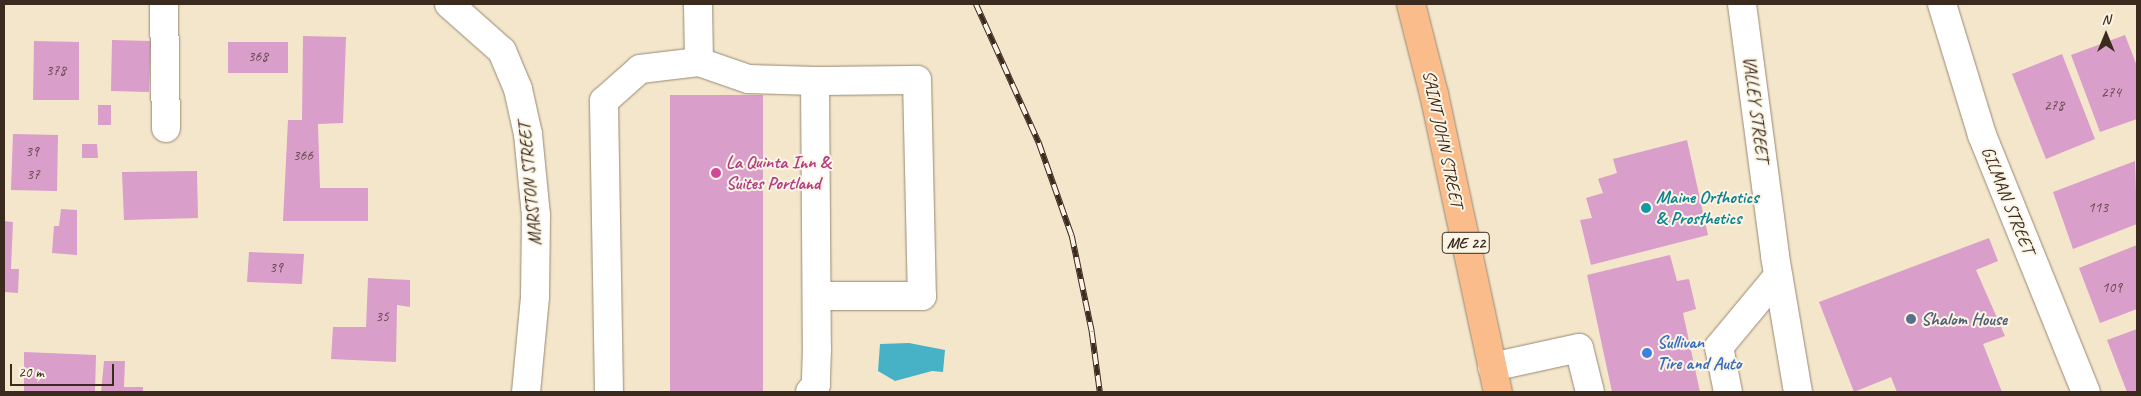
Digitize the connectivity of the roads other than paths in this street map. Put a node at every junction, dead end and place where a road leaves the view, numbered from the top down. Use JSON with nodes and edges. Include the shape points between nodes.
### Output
{"nodes":[{"id":1,"x":164,"y":4,"type":"edge"},
{"id":2,"x":449,"y":4,"type":"edge"},
{"id":3,"x":698,"y":4,"type":"edge"},
{"id":4,"x":1411,"y":4,"type":"edge"},
{"id":5,"x":1742,"y":4,"type":"edge"},
{"id":6,"x":1942,"y":4,"type":"edge"},
{"id":7,"x":699,"y":62,"type":"junction"},
{"id":8,"x":815,"y":81,"type":"junction"},
{"id":9,"x":166,"y":128,"type":"dead end"},
{"id":10,"x":1778,"y":276,"type":"junction"},
{"id":11,"x":817,"y":296,"type":"junction"},
{"id":12,"x":1495,"y":380,"type":"edge"},
{"id":13,"x":526,"y":392,"type":"edge"},
{"id":14,"x":609,"y":392,"type":"edge"},
{"id":15,"x":810,"y":392,"type":"edge"},
{"id":16,"x":1590,"y":392,"type":"edge"},
{"id":17,"x":1728,"y":392,"type":"edge"},
{"id":18,"x":1798,"y":392,"type":"edge"},
{"id":19,"x":2086,"y":392,"type":"edge"}],
"edges":[{"from":1,"to":9,"type":"street"},
{"from":2,"to":13,"type":"street","name":"MARSTON STREET","via":[[502,51],[518,89],[528,134],[536,224],[535,297]]},
{"from":3,"to":7,"type":"street"},
{"from":4,"to":12,"type":"main road","name":"SAINT JOHN STREET","number":"ME 22","via":[[1434,94]]},
{"from":5,"to":10,"type":"street","name":"VALLEY STREET"},
{"from":6,"to":19,"type":"street","name":"GILMAN STREET","via":[[1982,135]]},
{"from":7,"to":8,"type":"street","via":[[748,79]]},
{"from":7,"to":14,"type":"street","via":[[640,69],[604,101]]},
{"from":8,"to":11,"type":"street"},
{"from":8,"to":11,"type":"street","via":[[917,80],[922,296]]},
{"from":10,"to":17,"type":"street","via":[[1719,347]]},
{"from":10,"to":18,"type":"street","name":"VALLEY STREET"},
{"from":11,"to":15,"type":"street","via":[[816,385]]},
{"from":12,"to":16,"type":"street","via":[[1579,348]]}]}
